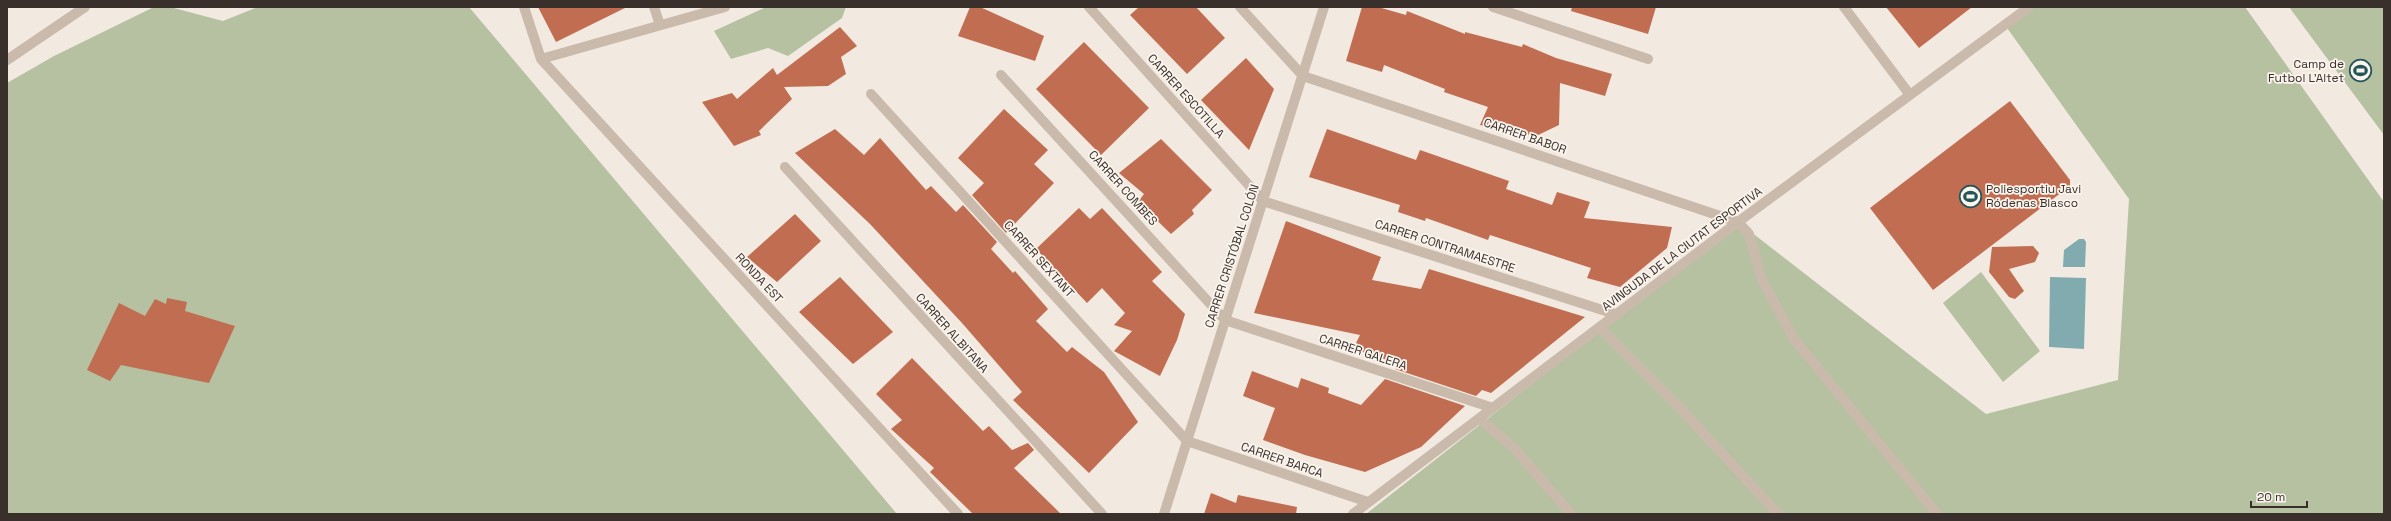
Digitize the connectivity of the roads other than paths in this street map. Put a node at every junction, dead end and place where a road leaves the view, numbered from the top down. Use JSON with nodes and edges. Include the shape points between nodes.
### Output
{"nodes":[{"id":1,"x":85,"y":7,"type":"edge"},
{"id":2,"x":524,"y":7,"type":"edge"},
{"id":3,"x":654,"y":7,"type":"edge"},
{"id":4,"x":724,"y":7,"type":"edge"},
{"id":5,"x":1089,"y":7,"type":"edge"},
{"id":6,"x":1240,"y":7,"type":"edge"},
{"id":7,"x":1324,"y":7,"type":"edge"},
{"id":8,"x":1493,"y":7,"type":"edge"},
{"id":9,"x":1844,"y":7,"type":"edge"},
{"id":10,"x":2029,"y":7,"type":"edge"},
{"id":11,"x":660,"y":25,"type":"junction"},
{"id":12,"x":540,"y":59,"type":"junction"},
{"id":13,"x":1648,"y":59,"type":"dead end"},
{"id":14,"x":7,"y":60,"type":"edge"},
{"id":15,"x":1001,"y":75,"type":"dead end"},
{"id":16,"x":1303,"y":76,"type":"junction"},
{"id":17,"x":871,"y":94,"type":"dead end"},
{"id":18,"x":1910,"y":95,"type":"junction"},
{"id":19,"x":785,"y":167,"type":"dead end"},
{"id":20,"x":1263,"y":202,"type":"junction"},
{"id":21,"x":1738,"y":222,"type":"junction"},
{"id":22,"x":1618,"y":315,"type":"junction"},
{"id":23,"x":1225,"y":320,"type":"junction"},
{"id":24,"x":1600,"y":328,"type":"junction"},
{"id":25,"x":1493,"y":408,"type":"junction"},
{"id":26,"x":1480,"y":419,"type":"junction"},
{"id":27,"x":1187,"y":441,"type":"junction"},
{"id":28,"x":1368,"y":502,"type":"junction"},
{"id":29,"x":958,"y":514,"type":"edge"},
{"id":30,"x":1102,"y":514,"type":"edge"},
{"id":31,"x":1164,"y":514,"type":"edge"},
{"id":32,"x":1353,"y":514,"type":"edge"},
{"id":33,"x":1571,"y":514,"type":"edge"},
{"id":34,"x":1778,"y":514,"type":"edge"},
{"id":35,"x":1937,"y":514,"type":"edge"}],
"edges":[{"from":1,"to":14,"type":"street"},
{"from":2,"to":12,"type":"street"},
{"from":3,"to":11,"type":"street"},
{"from":4,"to":11,"type":"street"},
{"from":5,"to":20,"type":"street","name":"CARRER ESCOTILLA"},
{"from":6,"to":16,"type":"street"},
{"from":7,"to":16,"type":"street","name":"CARRER CRISTÓBAL COLÓN"},
{"from":8,"to":13,"type":"street"},
{"from":9,"to":18,"type":"street"},
{"from":10,"to":18,"type":"street","name":"AVINGUDA DE LA CIUTAT ESPORTIVA"},
{"from":11,"to":12,"type":"street"},
{"from":12,"to":29,"type":"street","name":"RONDA EST"},
{"from":15,"to":23,"type":"street","name":"CARRER COMBES"},
{"from":16,"to":20,"type":"street","name":"CARRER CRISTÓBAL COLÓN"},
{"from":16,"to":21,"type":"street","name":"CARRER BABOR"},
{"from":17,"to":27,"type":"street","name":"CARRER SEXTANT"},
{"from":18,"to":21,"type":"street","name":"AVINGUDA DE LA CIUTAT ESPORTIVA"},
{"from":19,"to":30,"type":"street","name":"CARRER ALBITANA"},
{"from":20,"to":22,"type":"street","name":"CARRER CONTRAMAESTRE"},
{"from":20,"to":23,"type":"street","name":"CARRER CRISTÓBAL COLÓN"},
{"from":21,"to":22,"type":"street","name":"AVINGUDA DE LA CIUTAT ESPORTIVA"},
{"from":21,"to":35,"type":"street","via":[[1749,234],[1762,280],[1794,339]]},
{"from":22,"to":24,"type":"street","name":"AVINGUDA DE LA CIUTAT ESPORTIVA"},
{"from":23,"to":25,"type":"street","name":"CARRER GALERA"},
{"from":23,"to":27,"type":"street","name":"CARRER CRISTÓBAL COLÓN"},
{"from":24,"to":25,"type":"street","name":"AVINGUDA DE LA CIUTAT ESPORTIVA"},
{"from":24,"to":34,"type":"street","via":[[1682,410]]},
{"from":25,"to":26,"type":"street","name":"AVINGUDA DE LA CIUTAT ESPORTIVA"},
{"from":26,"to":28,"type":"street","name":"AVINGUDA DE LA CIUTAT ESPORTIVA"},
{"from":26,"to":33,"type":"street","via":[[1514,448]]},
{"from":27,"to":28,"type":"street","name":"CARRER BARCA"},
{"from":27,"to":31,"type":"street","name":"CARRER CRISTÓBAL COLÓN"},
{"from":28,"to":32,"type":"street","name":"AVINGUDA DE LA CIUTAT ESPORTIVA"}]}
